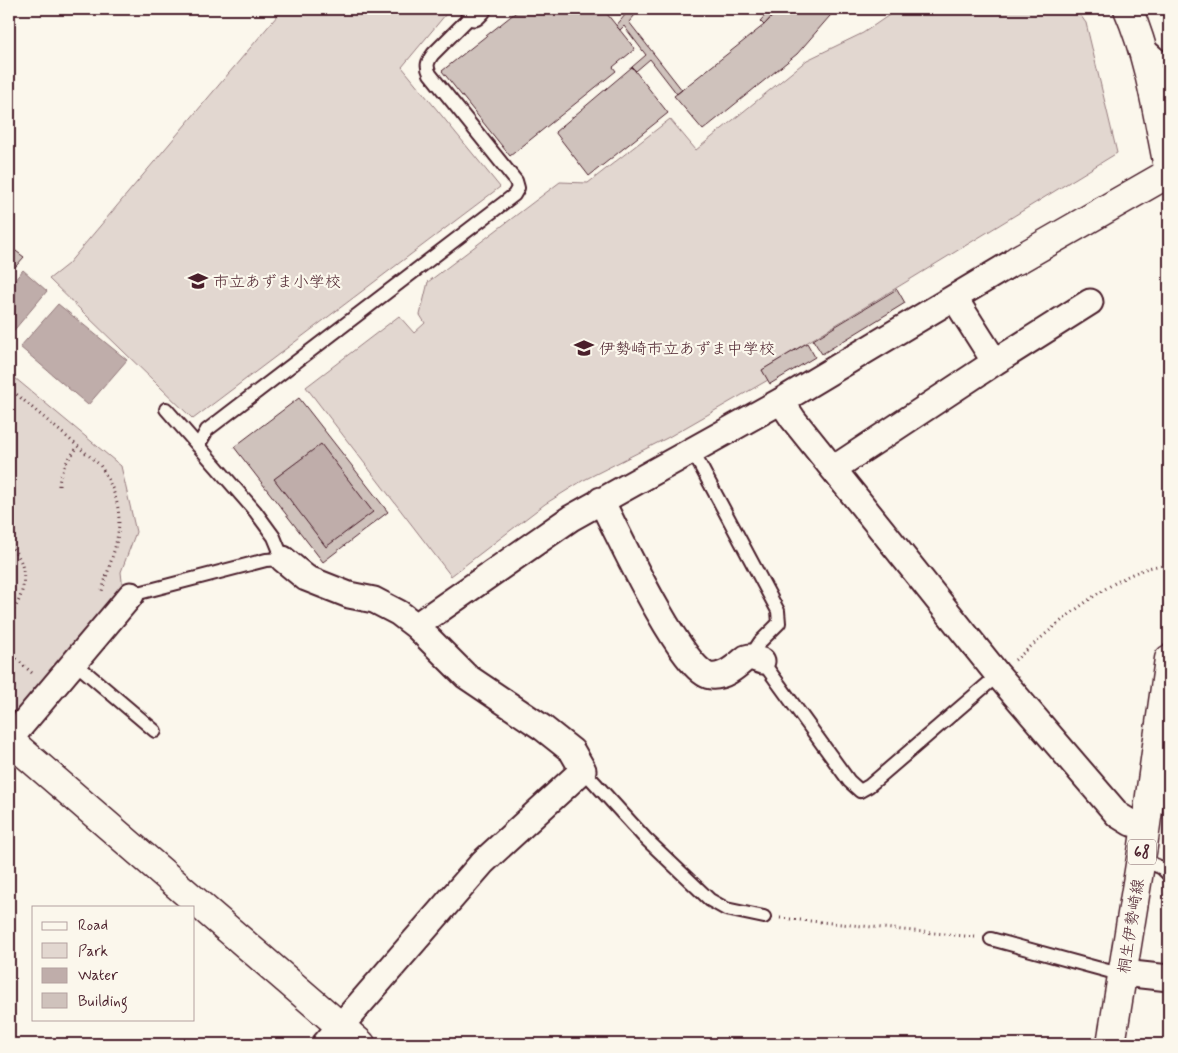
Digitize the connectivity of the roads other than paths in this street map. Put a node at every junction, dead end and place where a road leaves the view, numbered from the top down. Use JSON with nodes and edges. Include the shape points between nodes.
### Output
{"nodes":[{"id":1,"x":1128,"y":9,"type":"edge"},
{"id":2,"x":474,"y":10,"type":"edge"},
{"id":3,"x":1139,"y":38,"type":"junction"},
{"id":4,"x":1169,"y":64,"type":"edge"},
{"id":5,"x":1169,"y":172,"type":"edge"},
{"id":6,"x":1018,"y":260,"type":"joint"},
{"id":7,"x":954,"y":299,"type":"junction"},
{"id":8,"x":1090,"y":302,"type":"dead end"},
{"id":9,"x":995,"y":362,"type":"junction"},
{"id":10,"x":781,"y":401,"type":"junction"},
{"id":11,"x":166,"y":409,"type":"dead end"},
{"id":12,"x":198,"y":446,"type":"junction"},
{"id":13,"x":692,"y":450,"type":"junction"},
{"id":14,"x":833,"y":469,"type":"junction"},
{"id":15,"x":601,"y":500,"type":"junction"},
{"id":16,"x":284,"y":559,"type":"junction"},
{"id":17,"x":131,"y":595,"type":"joint"},
{"id":18,"x":416,"y":626,"type":"junction"},
{"id":19,"x":756,"y":659,"type":"junction"},
{"id":20,"x":1169,"y":660,"type":"edge"},
{"id":21,"x":75,"y":663,"type":"junction"},
{"id":22,"x":998,"y":675,"type":"junction"},
{"id":23,"x":155,"y":731,"type":"dead end"},
{"id":24,"x":9,"y":740,"type":"edge"},
{"id":25,"x":583,"y":770,"type":"junction"},
{"id":26,"x":1146,"y":826,"type":"junction"},
{"id":27,"x":1141,"y":859,"type":"junction"},
{"id":28,"x":1169,"y":875,"type":"edge"},
{"id":29,"x":191,"y":906,"type":"edge"},
{"id":30,"x":195,"y":909,"type":"edge"},
{"id":31,"x":764,"y":917,"type":"road end"},
{"id":32,"x":991,"y":939,"type":"road end"},
{"id":33,"x":1123,"y":973,"type":"junction"},
{"id":34,"x":1169,"y":978,"type":"edge"},
{"id":35,"x":333,"y":1035,"type":"edge"},
{"id":36,"x":361,"y":1044,"type":"edge"},
{"id":37,"x":1111,"y":1044,"type":"edge"}],
"edges":[{"from":1,"to":3,"type":"street"},
{"from":2,"to":12,"type":"lane","via":[[433,54],[427,67],[516,181],[518,188],[514,195],[207,430]]},
{"from":3,"to":4,"type":"lane"},
{"from":3,"to":5,"type":"street"},
{"from":5,"to":6,"type":"street"},
{"from":6,"to":7,"type":"street"},
{"from":7,"to":9,"type":"street"},
{"from":7,"to":10,"type":"street"},
{"from":8,"to":9,"type":"street"},
{"from":9,"to":14,"type":"street"},
{"from":10,"to":13,"type":"street"},
{"from":10,"to":14,"type":"street"},
{"from":11,"to":12,"type":"lane"},
{"from":12,"to":16,"type":"lane","via":[[255,511],[274,537]]},
{"from":13,"to":15,"type":"street"},
{"from":13,"to":19,"type":"lane","via":[[778,610],[779,623],[760,642]]},
{"from":14,"to":22,"type":"street"},
{"from":15,"to":18,"type":"street"},
{"from":15,"to":19,"type":"street","via":[[655,605],[696,667],[703,674],[718,676]]},
{"from":16,"to":17,"type":"lane","via":[[266,560]]},
{"from":16,"to":18,"type":"street","via":[[306,578],[349,595],[374,600]]},
{"from":17,"to":21,"type":"street"},
{"from":18,"to":25,"type":"street","via":[[466,676],[572,751]]},
{"from":19,"to":22,"type":"lane","via":[[860,792]]},
{"from":20,"to":26,"type":"street","name":"桐生伊勢崎線","number":"68"},
{"from":21,"to":23,"type":"lane"},
{"from":21,"to":24,"type":"street"},
{"from":22,"to":26,"type":"street","via":[[1118,815],[1131,823]]},
{"from":24,"to":29,"type":"street"},
{"from":25,"to":31,"type":"lane","via":[[645,838],[710,900],[726,909]]},
{"from":25,"to":35,"type":"street","via":[[483,862]]},
{"from":26,"to":27,"type":"street","name":"桐生伊勢崎線","number":"68"},
{"from":27,"to":28,"type":"lane","via":[[1154,863]]},
{"from":27,"to":33,"type":"street","name":"桐生伊勢崎線","number":"68"},
{"from":30,"to":35,"type":"street"},
{"from":32,"to":33,"type":"lane"},
{"from":33,"to":34,"type":"street"},
{"from":33,"to":37,"type":"street","name":"桐生伊勢崎線","number":"68"},
{"from":35,"to":36,"type":"street"}]}
